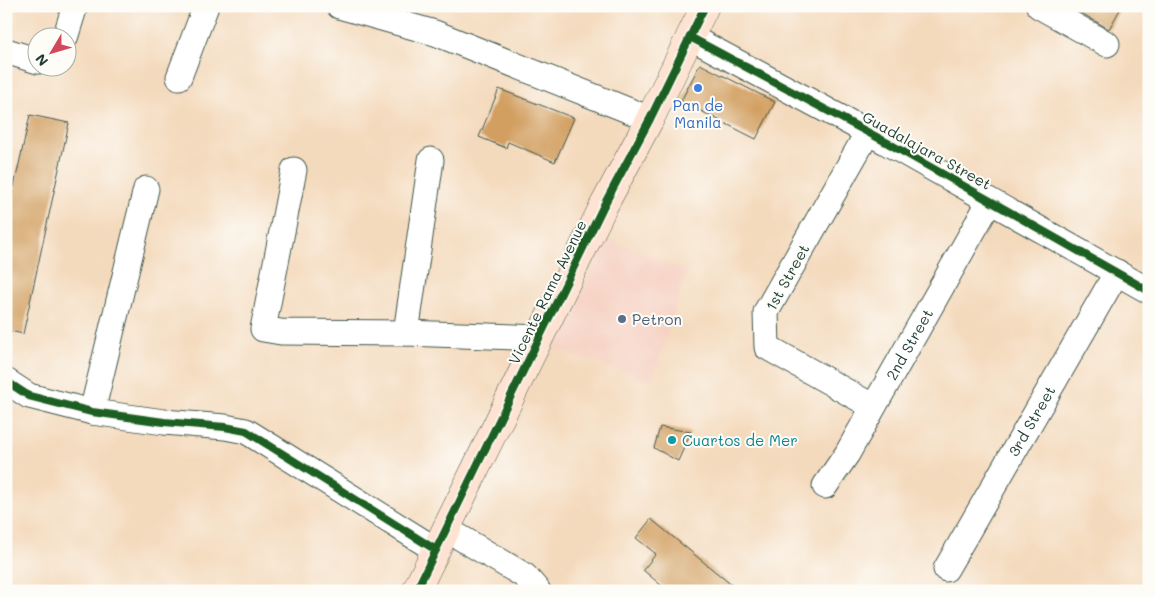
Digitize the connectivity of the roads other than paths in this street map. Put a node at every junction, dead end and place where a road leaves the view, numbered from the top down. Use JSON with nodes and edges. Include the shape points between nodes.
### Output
{"nodes":[{"id":1,"x":74,"y":6,"type":"edge"},
{"id":2,"x":206,"y":6,"type":"edge"},
{"id":3,"x":339,"y":6,"type":"edge"},
{"id":4,"x":705,"y":6,"type":"edge"},
{"id":5,"x":1039,"y":6,"type":"edge"},
{"id":6,"x":68,"y":28,"type":"edge"},
{"id":7,"x":690,"y":37,"type":"junction"},
{"id":8,"x":1107,"y":44,"type":"dead end"},
{"id":9,"x":6,"y":51,"type":"edge"},
{"id":10,"x":28,"y":58,"type":"edge"},
{"id":11,"x":179,"y":77,"type":"dead end"},
{"id":12,"x":650,"y":119,"type":"junction"},
{"id":13,"x":868,"y":132,"type":"junction"},
{"id":14,"x":432,"y":160,"type":"dead end"},
{"id":15,"x":294,"y":170,"type":"dead end"},
{"id":16,"x":146,"y":189,"type":"dead end"},
{"id":17,"x":990,"y":200,"type":"junction"},
{"id":18,"x":1117,"y":272,"type":"junction"},
{"id":19,"x":1149,"y":291,"type":"edge"},
{"id":20,"x":406,"y":333,"type":"junction"},
{"id":21,"x":540,"y":338,"type":"junction"},
{"id":22,"x":6,"y":381,"type":"edge"},
{"id":23,"x":872,"y":406,"type":"junction"},
{"id":24,"x":92,"y":412,"type":"junction"},
{"id":25,"x":825,"y":486,"type":"dead end"},
{"id":26,"x":441,"y":540,"type":"junction"},
{"id":27,"x":946,"y":569,"type":"dead end"},
{"id":28,"x":416,"y":591,"type":"edge"},
{"id":29,"x":538,"y":591,"type":"edge"}],
"edges":[{"from":1,"to":6,"type":"street"},
{"from":2,"to":11,"type":"street"},
{"from":3,"to":12,"type":"street","via":[[435,33]]},
{"from":4,"to":7,"type":"main road","name":"Vicente Rama Avenue"},
{"from":5,"to":8,"type":"street"},
{"from":7,"to":12,"type":"main road","name":"Vicente Rama Avenue"},
{"from":7,"to":13,"type":"street","name":"Guadalajara Street"},
{"from":9,"to":10,"type":"street"},
{"from":12,"to":21,"type":"main road","name":"Vicente Rama Avenue","via":[[604,205]]},
{"from":13,"to":17,"type":"street","name":"Guadalajara Street"},
{"from":13,"to":23,"type":"street","name":"1st Street","via":[[766,312],[767,347]]},
{"from":14,"to":20,"type":"street"},
{"from":15,"to":20,"type":"street","via":[[263,330]]},
{"from":16,"to":24,"type":"street"},
{"from":17,"to":18,"type":"street","name":"Guadalajara Street"},
{"from":17,"to":23,"type":"street","name":"2nd Street"},
{"from":18,"to":19,"type":"street","name":"Guadalajara Street"},
{"from":18,"to":27,"type":"street","name":"3rd Street"},
{"from":20,"to":21,"type":"street"},
{"from":21,"to":26,"type":"main road","name":"Vicente Rama Avenue"},
{"from":22,"to":24,"type":"street","via":[[29,396]]},
{"from":23,"to":25,"type":"street","name":"2nd Street","via":[[847,454]]},
{"from":24,"to":26,"type":"street","via":[[246,431]]},
{"from":26,"to":28,"type":"main road","name":"Vicente Rama Avenue"},
{"from":26,"to":29,"type":"street","via":[[525,576]]}]}
